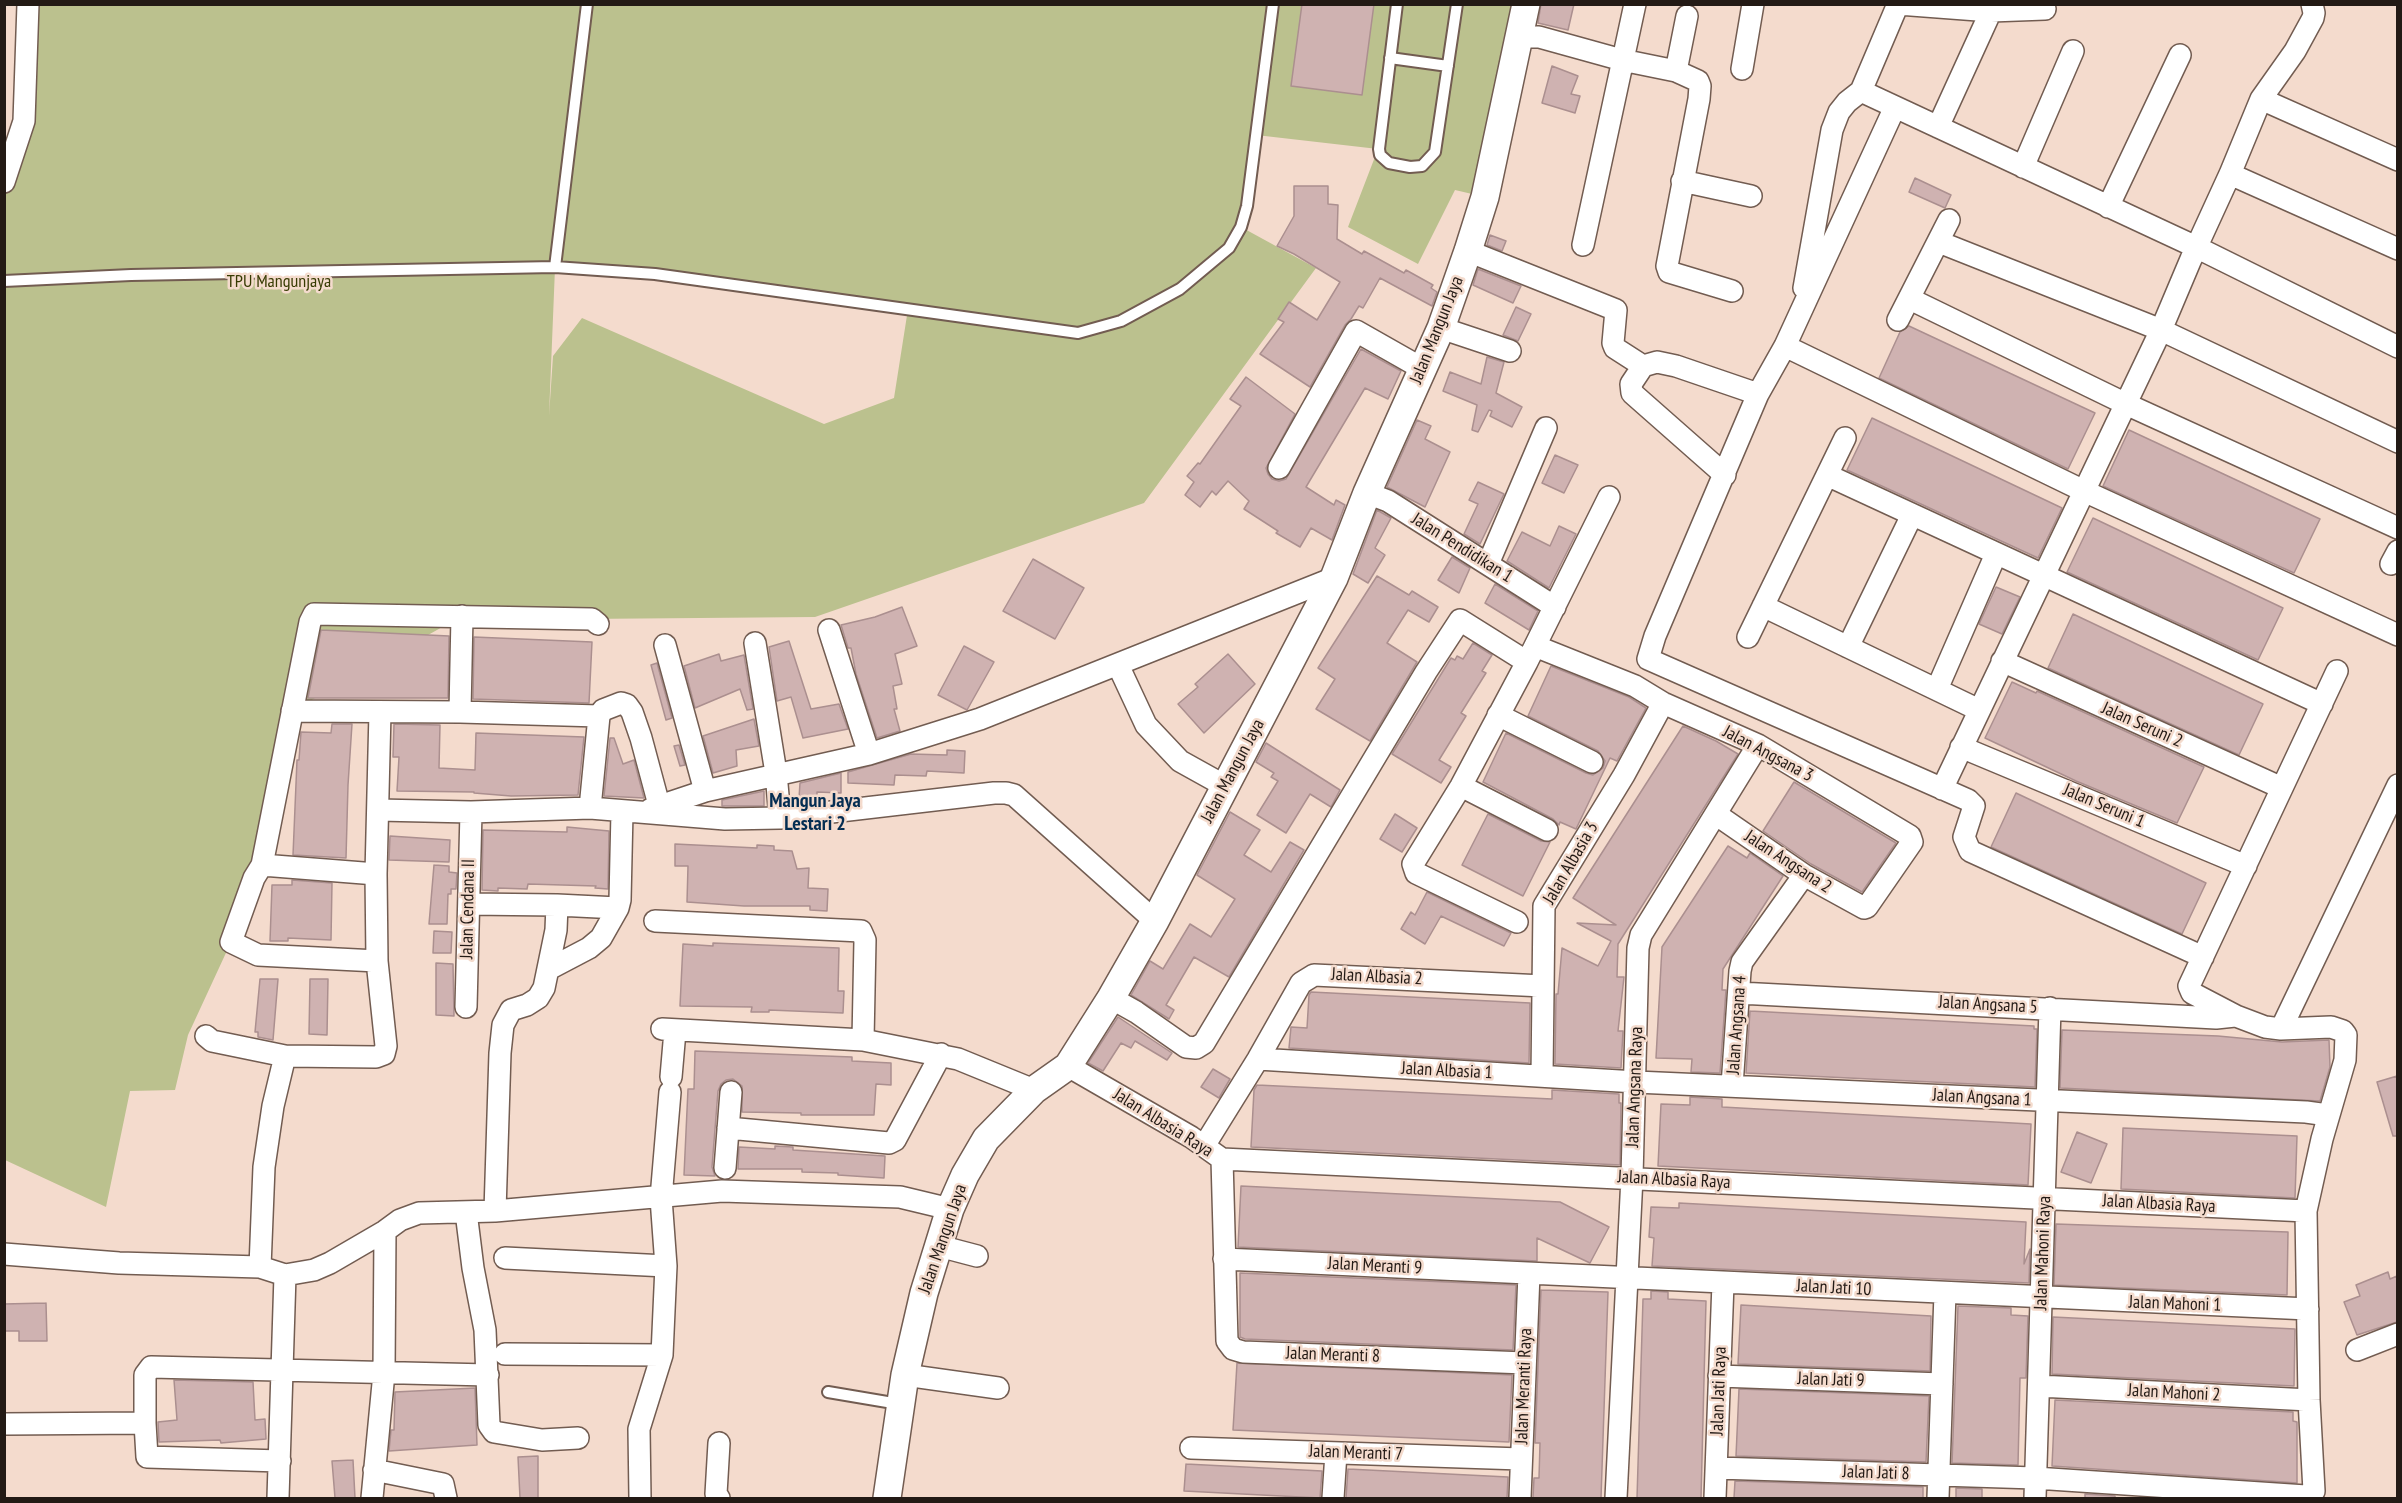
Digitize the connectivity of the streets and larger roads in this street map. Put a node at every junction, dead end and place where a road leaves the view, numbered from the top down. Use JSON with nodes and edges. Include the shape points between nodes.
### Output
{"nodes":[{"id":1,"x":28,"y":4,"type":"edge"},
{"id":2,"x":1526,"y":4,"type":"edge"},
{"id":3,"x":1635,"y":4,"type":"edge"},
{"id":4,"x":1753,"y":4,"type":"edge"},
{"id":5,"x":1898,"y":4,"type":"edge"},
{"id":6,"x":2313,"y":4,"type":"edge"},
{"id":7,"x":2045,"y":9,"type":"dead end"},
{"id":8,"x":1991,"y":11,"type":"junction"},
{"id":9,"x":1687,"y":16,"type":"dead end"},
{"id":10,"x":1521,"y":37,"type":"junction"},
{"id":11,"x":2073,"y":51,"type":"dead end"},
{"id":12,"x":2180,"y":55,"type":"dead end"},
{"id":13,"x":1623,"y":60,"type":"junction"},
{"id":14,"x":1742,"y":69,"type":"dead end"},
{"id":15,"x":1676,"y":71,"type":"junction"},
{"id":16,"x":1861,"y":91,"type":"junction"},
{"id":17,"x":2261,"y":99,"type":"junction"},
{"id":18,"x":1895,"y":107,"type":"junction"},
{"id":19,"x":1938,"y":127,"type":"junction"},
{"id":20,"x":2397,"y":160,"type":"edge"},
{"id":21,"x":2023,"y":167,"type":"junction"},
{"id":22,"x":2230,"y":174,"type":"junction"},
{"id":23,"x":1682,"y":181,"type":"junction"},
{"id":24,"x":4,"y":182,"type":"edge"},
{"id":25,"x":1751,"y":195,"type":"dead end"},
{"id":26,"x":2108,"y":207,"type":"junction"},
{"id":27,"x":1949,"y":220,"type":"dead end"},
{"id":28,"x":1939,"y":242,"type":"junction"},
{"id":29,"x":1583,"y":245,"type":"dead end"},
{"id":30,"x":2196,"y":246,"type":"junction"},
{"id":31,"x":2397,"y":249,"type":"edge"},
{"id":32,"x":1468,"y":251,"type":"junction"},
{"id":33,"x":1732,"y":291,"type":"dead end"},
{"id":34,"x":1910,"y":299,"type":"junction"},
{"id":35,"x":1799,"y":315,"type":"junction"},
{"id":36,"x":1898,"y":320,"type":"dead end"},
{"id":37,"x":1441,"y":328,"type":"junction"},
{"id":38,"x":2161,"y":330,"type":"junction"},
{"id":39,"x":1785,"y":346,"type":"junction"},
{"id":40,"x":2397,"y":347,"type":"edge"},
{"id":41,"x":1510,"y":351,"type":"dead end"},
{"id":42,"x":1643,"y":366,"type":"junction"},
{"id":43,"x":1423,"y":369,"type":"junction"},
{"id":44,"x":1758,"y":394,"type":"junction"},
{"id":45,"x":2126,"y":404,"type":"junction"},
{"id":46,"x":1546,"y":428,"type":"dead end"},
{"id":47,"x":1845,"y":438,"type":"dead end"},
{"id":48,"x":2397,"y":442,"type":"edge"},
{"id":49,"x":1279,"y":468,"type":"dead end"},
{"id":50,"x":1725,"y":475,"type":"junction"},
{"id":51,"x":1827,"y":475,"type":"junction"},
{"id":52,"x":2084,"y":491,"type":"junction"},
{"id":53,"x":1367,"y":493,"type":"junction"},
{"id":54,"x":1609,"y":497,"type":"dead end"},
{"id":55,"x":1912,"y":515,"type":"junction"},
{"id":56,"x":2397,"y":528,"type":"edge"},
{"id":57,"x":1996,"y":555,"type":"junction"},
{"id":58,"x":1488,"y":564,"type":"junction"},
{"id":59,"x":2043,"y":576,"type":"junction"},
{"id":60,"x":1334,"y":578,"type":"junction"},
{"id":61,"x":1555,"y":606,"type":"junction"},
{"id":62,"x":1763,"y":606,"type":"junction"},
{"id":63,"x":462,"y":616,"type":"junction"},
{"id":64,"x":598,"y":624,"type":"dead end"},
{"id":65,"x":829,"y":630,"type":"dead end"},
{"id":66,"x":2397,"y":634,"type":"edge"},
{"id":67,"x":1748,"y":637,"type":"dead end"},
{"id":68,"x":755,"y":643,"type":"dead end"},
{"id":69,"x":665,"y":645,"type":"dead end"},
{"id":70,"x":1848,"y":647,"type":"junction"},
{"id":71,"x":1531,"y":654,"type":"junction"},
{"id":72,"x":2002,"y":661,"type":"junction"},
{"id":73,"x":1118,"y":665,"type":"junction"},
{"id":74,"x":2337,"y":671,"type":"dead end"},
{"id":75,"x":1937,"y":689,"type":"junction"},
{"id":76,"x":1663,"y":703,"type":"junction"},
{"id":77,"x":2322,"y":704,"type":"junction"},
{"id":78,"x":1979,"y":710,"type":"junction"},
{"id":79,"x":292,"y":711,"type":"junction"},
{"id":80,"x":380,"y":712,"type":"junction"},
{"id":81,"x":460,"y":712,"type":"junction"},
{"id":82,"x":1498,"y":715,"type":"junction"},
{"id":83,"x":599,"y":716,"type":"junction"},
{"id":84,"x":1758,"y":745,"type":"junction"},
{"id":85,"x":1961,"y":747,"type":"junction"},
{"id":86,"x":869,"y":754,"type":"junction"},
{"id":87,"x":1592,"y":762,"type":"dead end"},
{"id":88,"x":776,"y":773,"type":"junction"},
{"id":89,"x":2397,"y":785,"type":"edge"},
{"id":90,"x":1225,"y":786,"type":"junction"},
{"id":91,"x":1461,"y":786,"type":"junction"},
{"id":92,"x":2282,"y":788,"type":"junction"},
{"id":93,"x":1942,"y":789,"type":"junction"},
{"id":94,"x":705,"y":791,"type":"junction"},
{"id":95,"x":590,"y":808,"type":"junction"},
{"id":96,"x":652,"y":808,"type":"junction"},
{"id":97,"x":378,"y":810,"type":"junction"},
{"id":98,"x":471,"y":812,"type":"junction"},
{"id":99,"x":622,"y":812,"type":"junction"},
{"id":100,"x":1717,"y":815,"type":"junction"},
{"id":101,"x":780,"y":818,"type":"junction"},
{"id":102,"x":1547,"y":830,"type":"dead end"},
{"id":103,"x":262,"y":865,"type":"junction"},
{"id":104,"x":2246,"y":866,"type":"junction"},
{"id":105,"x":376,"y":874,"type":"junction"},
{"id":106,"x":1804,"y":875,"type":"junction"},
{"id":107,"x":469,"y":904,"type":"junction"},
{"id":108,"x":557,"y":905,"type":"junction"},
{"id":109,"x":1860,"y":907,"type":"joint"},
{"id":110,"x":618,"y":908,"type":"junction"},
{"id":111,"x":655,"y":921,"type":"dead end"},
{"id":112,"x":1155,"y":921,"type":"junction"},
{"id":113,"x":1517,"y":922,"type":"dead end"},
{"id":114,"x":2203,"y":957,"type":"junction"},
{"id":115,"x":377,"y":961,"type":"junction"},
{"id":116,"x":549,"y":969,"type":"junction"},
{"id":117,"x":1543,"y":986,"type":"junction"},
{"id":118,"x":1738,"y":993,"type":"junction"},
{"id":119,"x":1111,"y":998,"type":"junction"},
{"id":120,"x":466,"y":1007,"type":"dead end"},
{"id":121,"x":2050,"y":1008,"type":"junction"},
{"id":122,"x":2236,"y":1016,"type":"junction"},
{"id":123,"x":2281,"y":1029,"type":"junction"},
{"id":124,"x":206,"y":1035,"type":"dead end"},
{"id":125,"x":862,"y":1040,"type":"junction"},
{"id":126,"x":941,"y":1054,"type":"junction"},
{"id":127,"x":285,"y":1056,"type":"junction"},
{"id":128,"x":1258,"y":1059,"type":"junction"},
{"id":129,"x":1068,"y":1066,"type":"junction"},
{"id":130,"x":1542,"y":1076,"type":"junction"},
{"id":131,"x":1636,"y":1082,"type":"junction"},
{"id":132,"x":1732,"y":1086,"type":"junction"},
{"id":133,"x":1034,"y":1090,"type":"junction"},
{"id":134,"x":731,"y":1092,"type":"dead end"},
{"id":135,"x":2047,"y":1101,"type":"junction"},
{"id":136,"x":2328,"y":1115,"type":"junction"},
{"id":137,"x":729,"y":1128,"type":"junction"},
{"id":138,"x":1204,"y":1146,"type":"junction"},
{"id":139,"x":1222,"y":1159,"type":"junction"},
{"id":140,"x":725,"y":1168,"type":"dead end"},
{"id":141,"x":1632,"y":1177,"type":"junction"},
{"id":142,"x":661,"y":1198,"type":"junction"},
{"id":143,"x":2044,"y":1198,"type":"junction"},
{"id":144,"x":950,"y":1209,"type":"junction"},
{"id":145,"x":495,"y":1211,"type":"junction"},
{"id":146,"x":2306,"y":1211,"type":"junction"},
{"id":147,"x":466,"y":1212,"type":"junction"},
{"id":148,"x":385,"y":1231,"type":"junction"},
{"id":149,"x":939,"y":1246,"type":"junction"},
{"id":150,"x":4,"y":1254,"type":"edge"},
{"id":151,"x":977,"y":1257,"type":"dead end"},
{"id":152,"x":505,"y":1258,"type":"dead end"},
{"id":153,"x":1224,"y":1259,"type":"junction"},
{"id":154,"x":666,"y":1266,"type":"junction"},
{"id":155,"x":260,"y":1267,"type":"junction"},
{"id":156,"x":1529,"y":1274,"type":"junction"},
{"id":157,"x":285,"y":1275,"type":"junction"},
{"id":158,"x":1627,"y":1278,"type":"junction"},
{"id":159,"x":1723,"y":1283,"type":"junction"},
{"id":160,"x":1945,"y":1293,"type":"junction"},
{"id":161,"x":2041,"y":1298,"type":"junction"},
{"id":162,"x":2308,"y":1309,"type":"junction"},
{"id":163,"x":2397,"y":1334,"type":"edge"},
{"id":164,"x":2357,"y":1350,"type":"dead end"},
{"id":165,"x":505,"y":1354,"type":"dead end"},
{"id":166,"x":662,"y":1355,"type":"junction"},
{"id":167,"x":1525,"y":1363,"type":"junction"},
{"id":168,"x":284,"y":1369,"type":"junction"},
{"id":169,"x":384,"y":1373,"type":"junction"},
{"id":170,"x":488,"y":1375,"type":"junction"},
{"id":171,"x":905,"y":1375,"type":"junction"},
{"id":172,"x":1719,"y":1376,"type":"junction"},
{"id":173,"x":1942,"y":1384,"type":"junction"},
{"id":174,"x":2038,"y":1386,"type":"junction"},
{"id":175,"x":998,"y":1388,"type":"dead end"},
{"id":176,"x":2309,"y":1400,"type":"junction"},
{"id":177,"x":145,"y":1423,"type":"junction"},
{"id":178,"x":4,"y":1424,"type":"edge"},
{"id":179,"x":578,"y":1438,"type":"dead end"},
{"id":180,"x":719,"y":1443,"type":"dead end"},
{"id":181,"x":1191,"y":1448,"type":"dead end"},
{"id":182,"x":1336,"y":1453,"type":"junction"},
{"id":183,"x":1521,"y":1459,"type":"junction"},
{"id":184,"x":280,"y":1461,"type":"junction"},
{"id":185,"x":1717,"y":1468,"type":"junction"},
{"id":186,"x":374,"y":1470,"type":"junction"},
{"id":187,"x":1939,"y":1475,"type":"junction"},
{"id":188,"x":2035,"y":1488,"type":"edge"},
{"id":189,"x":278,"y":1498,"type":"edge"},
{"id":190,"x":372,"y":1498,"type":"edge"},
{"id":191,"x":447,"y":1498,"type":"edge"},
{"id":192,"x":640,"y":1498,"type":"edge"},
{"id":193,"x":719,"y":1498,"type":"edge"},
{"id":194,"x":887,"y":1498,"type":"edge"},
{"id":195,"x":1333,"y":1498,"type":"edge"},
{"id":196,"x":1520,"y":1498,"type":"edge"},
{"id":197,"x":1616,"y":1498,"type":"edge"},
{"id":198,"x":1715,"y":1498,"type":"edge"},
{"id":199,"x":1938,"y":1498,"type":"edge"}],
"edges":[{"from":1,"to":24,"type":"street","via":[[24,121]]},
{"from":2,"to":10,"type":"street","name":"Jalan Mangun Jaya"},
{"from":3,"to":13,"type":"street"},
{"from":4,"to":14,"type":"street"},
{"from":5,"to":8,"type":"street"},
{"from":5,"to":16,"type":"street"},
{"from":6,"to":17,"type":"street","via":[[2314,13],[2295,51]]},
{"from":7,"to":8,"type":"street"},
{"from":8,"to":19,"type":"street"},
{"from":9,"to":15,"type":"street"},
{"from":10,"to":13,"type":"street"},
{"from":10,"to":32,"type":"street","name":"Jalan Mangun Jaya","via":[[1485,197]]},
{"from":11,"to":21,"type":"street"},
{"from":12,"to":26,"type":"street"},
{"from":13,"to":15,"type":"street"},
{"from":13,"to":29,"type":"street"},
{"from":15,"to":23,"type":"street","via":[[1698,81],[1700,86]]},
{"from":16,"to":18,"type":"street"},
{"from":16,"to":35,"type":"street","via":[[1839,112],[1832,130]]},
{"from":17,"to":20,"type":"street"},
{"from":17,"to":22,"type":"street"},
{"from":18,"to":19,"type":"street"},
{"from":18,"to":35,"type":"street"},
{"from":19,"to":21,"type":"street"},
{"from":21,"to":26,"type":"street"},
{"from":22,"to":30,"type":"street"},
{"from":22,"to":31,"type":"street"},
{"from":23,"to":25,"type":"street"},
{"from":23,"to":33,"type":"street","via":[[1667,266],[1670,272]]},
{"from":26,"to":30,"type":"street"},
{"from":27,"to":28,"type":"street"},
{"from":28,"to":34,"type":"street"},
{"from":28,"to":38,"type":"street"},
{"from":30,"to":38,"type":"street"},
{"from":30,"to":40,"type":"street"},
{"from":32,"to":37,"type":"street","name":"Jalan Mangun Jaya"},
{"from":32,"to":42,"type":"street","via":[[1616,310],[1615,348]]},
{"from":34,"to":36,"type":"street"},
{"from":34,"to":45,"type":"street"},
{"from":35,"to":39,"type":"street"},
{"from":37,"to":41,"type":"street"},
{"from":37,"to":43,"type":"street","name":"Jalan Mangun Jaya"},
{"from":38,"to":45,"type":"street"},
{"from":38,"to":48,"type":"street"},
{"from":39,"to":44,"type":"street"},
{"from":39,"to":52,"type":"street"},
{"from":42,"to":44,"type":"street","via":[[1657,362],[1676,366]]},
{"from":42,"to":50,"type":"street","via":[[1631,384],[1632,393]]},
{"from":43,"to":49,"type":"street","via":[[1356,332]]},
{"from":43,"to":53,"type":"street","name":"Jalan Mangun Jaya"},
{"from":44,"to":50,"type":"street"},
{"from":45,"to":52,"type":"street"},
{"from":45,"to":56,"type":"street"},
{"from":46,"to":58,"type":"street"},
{"from":47,"to":51,"type":"street"},
{"from":50,"to":93,"type":"street","via":[[1648,658]]},
{"from":51,"to":55,"type":"street"},
{"from":51,"to":62,"type":"street"},
{"from":52,"to":59,"type":"street"},
{"from":52,"to":66,"type":"street"},
{"from":53,"to":58,"type":"street","name":"Jalan Pendidikan 1","via":[[1388,501]]},
{"from":53,"to":60,"type":"street","name":"Jalan Mangun Jaya"},
{"from":54,"to":61,"type":"street"},
{"from":55,"to":57,"type":"street"},
{"from":55,"to":70,"type":"street"},
{"from":57,"to":59,"type":"street"},
{"from":57,"to":75,"type":"street"},
{"from":58,"to":61,"type":"street","name":"Jalan Pendidikan 1"},
{"from":59,"to":72,"type":"street"},
{"from":59,"to":77,"type":"street"},
{"from":60,"to":73,"type":"street"},
{"from":60,"to":90,"type":"street","name":"Jalan Mangun Jaya"},
{"from":61,"to":71,"type":"street"},
{"from":62,"to":67,"type":"street"},
{"from":62,"to":70,"type":"street"},
{"from":63,"to":64,"type":"street","via":[[592,620]]},
{"from":63,"to":79,"type":"street","via":[[314,614]]},
{"from":63,"to":81,"type":"street"},
{"from":65,"to":86,"type":"street"},
{"from":68,"to":88,"type":"street"},
{"from":69,"to":94,"type":"street"},
{"from":70,"to":75,"type":"street"},
{"from":71,"to":76,"type":"street","name":"Jalan Angsana 3","via":[[1635,686]]},
{"from":71,"to":82,"type":"street"},
{"from":71,"to":119,"type":"street","name":"Jalan Angsana 3","via":[[1460,620],[1204,1043],[1196,1048],[1186,1047]]},
{"from":72,"to":78,"type":"street"},
{"from":72,"to":92,"type":"street","name":"Jalan Seruni 2"},
{"from":73,"to":86,"type":"street","via":[[980,719]]},
{"from":73,"to":90,"type":"street","via":[[1146,726],[1180,760]]},
{"from":74,"to":77,"type":"street"},
{"from":75,"to":78,"type":"street"},
{"from":76,"to":84,"type":"street","name":"Jalan Angsana 3"},
{"from":76,"to":117,"type":"street","name":"Jalan Albasia 3","via":[[1544,906]]},
{"from":77,"to":92,"type":"street"},
{"from":78,"to":85,"type":"street"},
{"from":79,"to":80,"type":"street"},
{"from":79,"to":103,"type":"street"},
{"from":80,"to":81,"type":"street"},
{"from":80,"to":97,"type":"street"},
{"from":81,"to":83,"type":"street"},
{"from":82,"to":87,"type":"street"},
{"from":82,"to":91,"type":"street"},
{"from":83,"to":95,"type":"street"},
{"from":83,"to":96,"type":"street","via":[[603,710],[621,703],[627,705],[641,738]]},
{"from":84,"to":100,"type":"street","name":"Jalan Angsana Raya"},
{"from":84,"to":109,"type":"street","name":"Jalan Angsana 3","via":[[1910,836],[1912,842],[1868,907]]},
{"from":85,"to":93,"type":"street"},
{"from":85,"to":104,"type":"street","name":"Jalan Seruni 1"},
{"from":86,"to":88,"type":"street"},
{"from":88,"to":94,"type":"street"},
{"from":88,"to":101,"type":"street"},
{"from":89,"to":123,"type":"street"},
{"from":90,"to":112,"type":"street","name":"Jalan Mangun Jaya"},
{"from":91,"to":102,"type":"street"},
{"from":91,"to":113,"type":"street","via":[[1413,864],[1416,873]]},
{"from":92,"to":104,"type":"street"},
{"from":93,"to":114,"type":"street","via":[[1974,806],[1964,837],[1970,851]]},
{"from":94,"to":96,"type":"street"},
{"from":95,"to":98,"type":"street"},
{"from":95,"to":99,"type":"street"},
{"from":96,"to":99,"type":"street"},
{"from":96,"to":101,"type":"street","via":[[725,819]]},
{"from":97,"to":98,"type":"street"},
{"from":97,"to":105,"type":"street"},
{"from":98,"to":107,"type":"street","name":"Jalan Cendana II"},
{"from":99,"to":110,"type":"street"},
{"from":100,"to":106,"type":"street","name":"Jalan Angsana 2"},
{"from":100,"to":131,"type":"street","name":"Jalan Angsana Raya","via":[[1641,935]]},
{"from":101,"to":112,"type":"street","via":[[994,793],[1014,795]]},
{"from":103,"to":105,"type":"street"},
{"from":103,"to":115,"type":"street","via":[[231,942],[258,955]]},
{"from":104,"to":114,"type":"street"},
{"from":105,"to":115,"type":"street"},
{"from":106,"to":109,"type":"street","name":"Jalan Angsana 2"},
{"from":106,"to":118,"type":"street","name":"Jalan Angsana 4","via":[[1742,962]]},
{"from":107,"to":108,"type":"street"},
{"from":107,"to":120,"type":"street","name":"Jalan Cendana II"},
{"from":108,"to":110,"type":"street"},
{"from":108,"to":116,"type":"street"},
{"from":110,"to":116,"type":"street","via":[[601,938]]},
{"from":111,"to":125,"type":"street","via":[[861,931],[865,940]]},
{"from":112,"to":119,"type":"street","name":"Jalan Mangun Jaya"},
{"from":114,"to":122,"type":"street","via":[[2190,990]]},
{"from":115,"to":127,"type":"street","via":[[384,1054]]},
{"from":116,"to":145,"type":"street","via":[[538,998],[511,1010],[503,1025]]},
{"from":117,"to":128,"type":"street","name":"Jalan Albasia 2","via":[[1314,975],[1301,983]]},
{"from":117,"to":130,"type":"street","name":"Jalan Albasia 3"},
{"from":118,"to":121,"type":"street","name":"Jalan Angsana 5"},
{"from":118,"to":132,"type":"street","name":"Jalan Angsana 4"},
{"from":119,"to":129,"type":"street","name":"Jalan Mangun Jaya"},
{"from":121,"to":122,"type":"street","name":"Jalan Angsana 5"},
{"from":121,"to":135,"type":"street","name":"Jalan Mahoni Raya"},
{"from":122,"to":123,"type":"street"},
{"from":123,"to":136,"type":"street","via":[[2331,1027],[2346,1035],[2345,1060]]},
{"from":124,"to":127,"type":"street","via":[[212,1041]]},
{"from":125,"to":126,"type":"street"},
{"from":125,"to":142,"type":"street","via":[[669,1030],[670,1084]]},
{"from":126,"to":133,"type":"street"},
{"from":126,"to":137,"type":"street","via":[[895,1140],[889,1143]]},
{"from":127,"to":155,"type":"street","via":[[264,1167]]},
{"from":128,"to":130,"type":"street","name":"Jalan Albasia 1"},
{"from":128,"to":138,"type":"street","name":"Jalan Albasia 2"},
{"from":129,"to":133,"type":"street","name":"Jalan Mangun Jaya"},
{"from":129,"to":138,"type":"street","name":"Jalan Albasia Raya"},
{"from":130,"to":131,"type":"street","name":"Jalan Albasia 1"},
{"from":131,"to":132,"type":"street","name":"Jalan Angsana 1"},
{"from":131,"to":141,"type":"street","name":"Jalan Angsana Raya"},
{"from":132,"to":135,"type":"street","name":"Jalan Angsana 1"},
{"from":133,"to":144,"type":"street","name":"Jalan Mangun Jaya","via":[[986,1139]]},
{"from":134,"to":137,"type":"street"},
{"from":135,"to":136,"type":"street","name":"Jalan Angsana 1"},
{"from":135,"to":143,"type":"street","name":"Jalan Mahoni Raya"},
{"from":136,"to":146,"type":"street"},
{"from":137,"to":140,"type":"street"},
{"from":138,"to":139,"type":"street","name":"Jalan Albasia Raya"},
{"from":139,"to":141,"type":"street","name":"Jalan Albasia Raya"},
{"from":139,"to":153,"type":"street"},
{"from":141,"to":143,"type":"street","name":"Jalan Albasia Raya"},
{"from":141,"to":158,"type":"street","name":"Jalan Angsana Raya"},
{"from":142,"to":144,"type":"street","via":[[722,1191],[889,1196]]},
{"from":142,"to":145,"type":"street"},
{"from":142,"to":154,"type":"street"},
{"from":143,"to":146,"type":"street","name":"Jalan Albasia Raya"},
{"from":143,"to":161,"type":"street","name":"Jalan Mahoni Raya"},
{"from":144,"to":149,"type":"street","name":"Jalan Mangun Jaya"},
{"from":145,"to":147,"type":"street"},
{"from":146,"to":162,"type":"street"},
{"from":147,"to":148,"type":"street","via":[[419,1213]]},
{"from":147,"to":170,"type":"street","via":[[485,1330]]},
{"from":148,"to":157,"type":"street","via":[[330,1263]]},
{"from":148,"to":169,"type":"street"},
{"from":149,"to":151,"type":"street"},
{"from":149,"to":171,"type":"street","name":"Jalan Mangun Jaya"},
{"from":150,"to":155,"type":"street","via":[[119,1263]]},
{"from":152,"to":154,"type":"street"},
{"from":153,"to":156,"type":"street","name":"Jalan Meranti 9"},
{"from":153,"to":167,"type":"street","name":"Jalan Meranti 8","via":[[1227,1341],[1233,1349]]},
{"from":154,"to":166,"type":"street"},
{"from":155,"to":157,"type":"street"},
{"from":156,"to":158,"type":"street","name":"Jalan Meranti 9"},
{"from":156,"to":167,"type":"street","name":"Jalan Meranti Raya"},
{"from":157,"to":168,"type":"street"},
{"from":158,"to":159,"type":"street","name":"Jalan Jati 10"},
{"from":158,"to":197,"type":"street","name":"Jalan Angsana Raya"},
{"from":159,"to":160,"type":"street","name":"Jalan Jati 10"},
{"from":159,"to":172,"type":"street","name":"Jalan Jati Raya"},
{"from":160,"to":161,"type":"street","name":"Jalan Jati 10"},
{"from":160,"to":173,"type":"street"},
{"from":161,"to":162,"type":"street","name":"Jalan Mahoni 1"},
{"from":161,"to":174,"type":"street","name":"Jalan Mahoni Raya"},
{"from":162,"to":176,"type":"street"},
{"from":163,"to":164,"type":"street"},
{"from":165,"to":166,"type":"street"},
{"from":166,"to":192,"type":"street","via":[[639,1429]]},
{"from":167,"to":183,"type":"street","name":"Jalan Meranti Raya"},
{"from":168,"to":169,"type":"street"},
{"from":168,"to":177,"type":"street","via":[[150,1367],[145,1375]]},
{"from":168,"to":184,"type":"street"},
{"from":169,"to":170,"type":"street"},
{"from":169,"to":186,"type":"street"},
{"from":170,"to":179,"type":"street","via":[[489,1425],[494,1432],[542,1440]]},
{"from":171,"to":175,"type":"street"},
{"from":171,"to":194,"type":"street","name":"Jalan Mangun Jaya"},
{"from":172,"to":173,"type":"street","name":"Jalan Jati 9"},
{"from":172,"to":185,"type":"street","name":"Jalan Jati Raya"},
{"from":173,"to":187,"type":"street"},
{"from":174,"to":176,"type":"street","name":"Jalan Mahoni 2"},
{"from":174,"to":188,"type":"street","name":"Jalan Mahoni Raya"},
{"from":176,"to":188,"type":"street","name":"Jalan Jati 8","via":[[2315,1484],[2314,1491],[2306,1497]]},
{"from":177,"to":178,"type":"street"},
{"from":177,"to":184,"type":"street","via":[[147,1457]]},
{"from":180,"to":193,"type":"street"},
{"from":181,"to":182,"type":"street","name":"Jalan Meranti 7"},
{"from":182,"to":183,"type":"street","name":"Jalan Meranti 7"},
{"from":182,"to":195,"type":"street"},
{"from":183,"to":196,"type":"street","name":"Jalan Meranti Raya"},
{"from":184,"to":189,"type":"street"},
{"from":185,"to":187,"type":"street","name":"Jalan Jati 8"},
{"from":185,"to":198,"type":"street","name":"Jalan Jati Raya"},
{"from":186,"to":190,"type":"street"},
{"from":186,"to":191,"type":"street","via":[[443,1484]]},
{"from":187,"to":188,"type":"street","name":"Jalan Jati 8"},
{"from":187,"to":199,"type":"street"}]}
